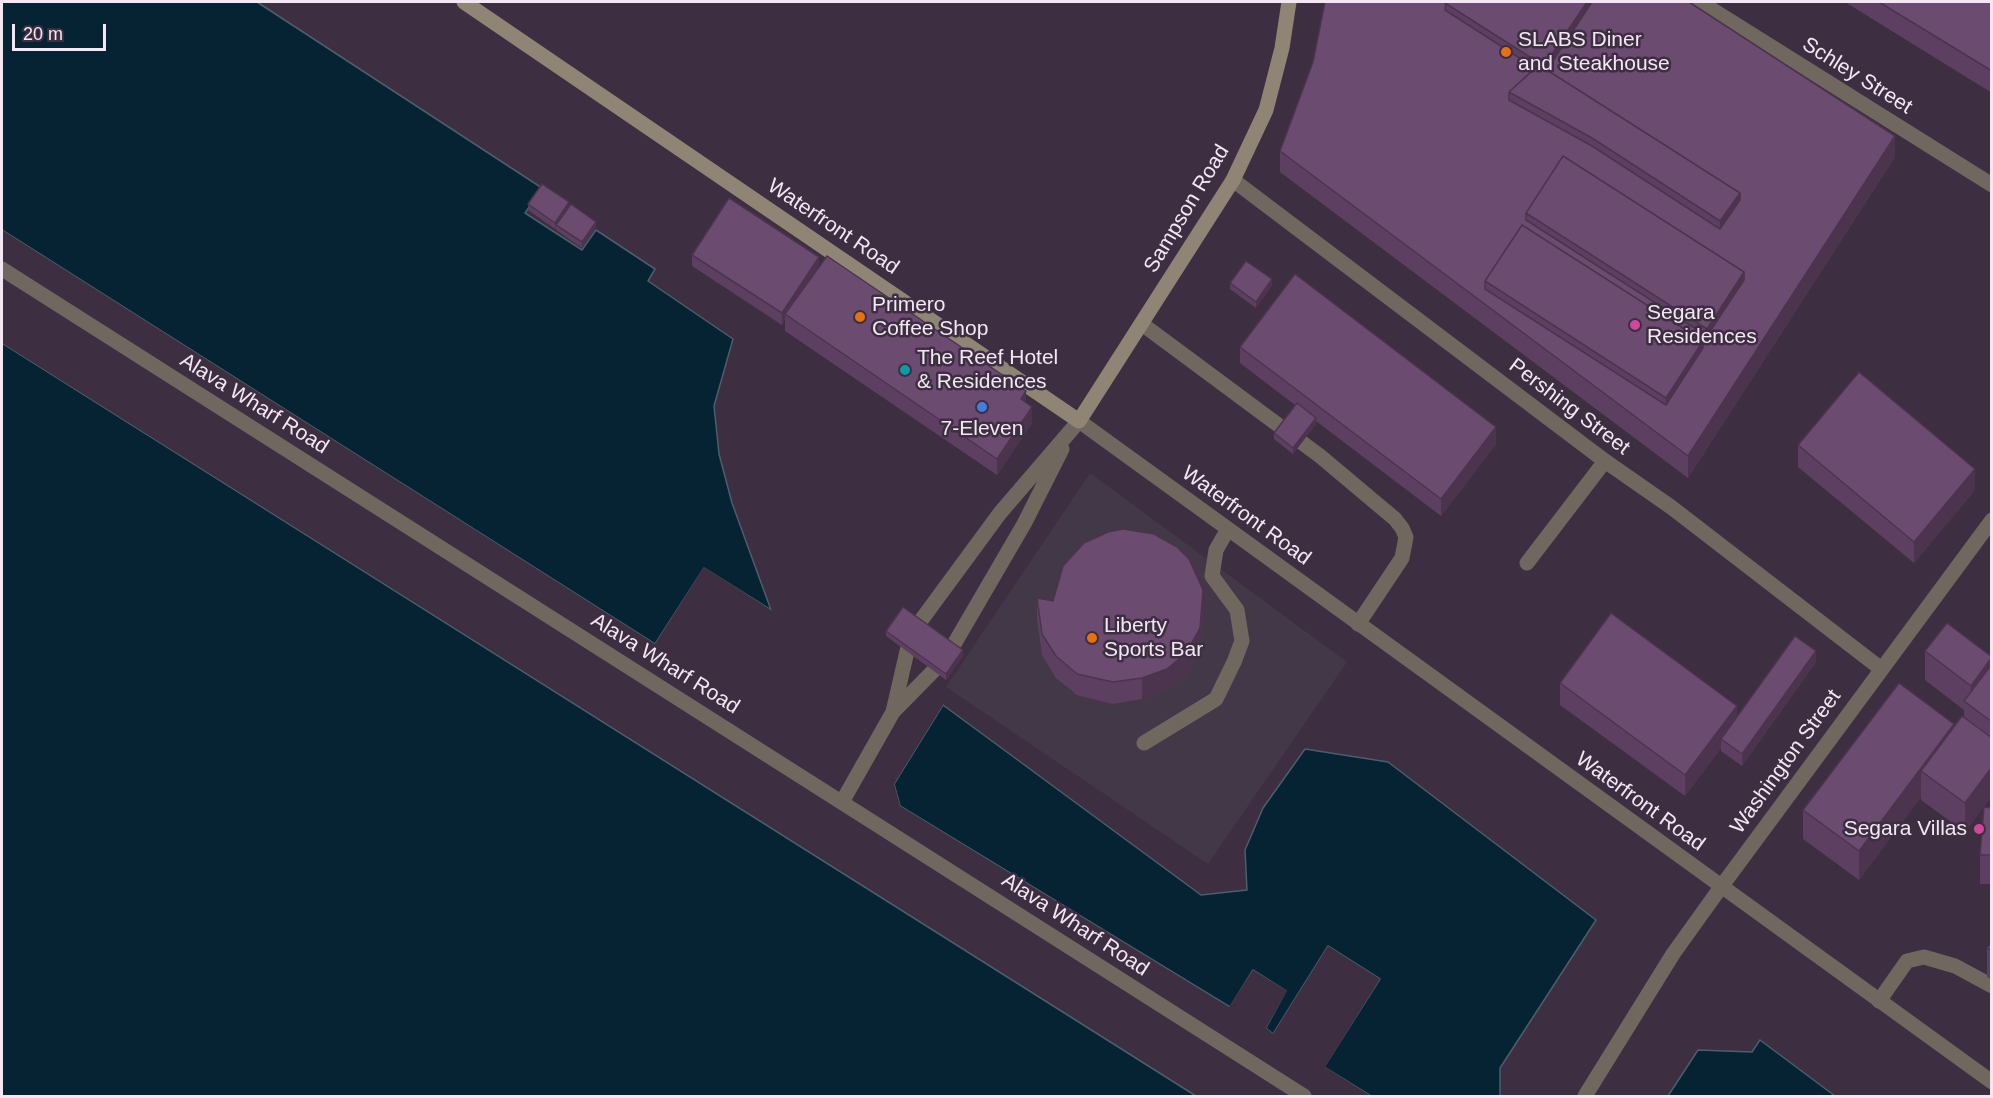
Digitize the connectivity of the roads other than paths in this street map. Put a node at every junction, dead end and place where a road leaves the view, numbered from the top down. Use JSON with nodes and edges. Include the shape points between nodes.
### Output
{"nodes":[{"id":1,"x":464,"y":2,"type":"edge"},
{"id":2,"x":1288,"y":2,"type":"edge"},
{"id":3,"x":1700,"y":2,"type":"edge"},
{"id":4,"x":1722,"y":8,"type":"edge"},
{"id":5,"x":1233,"y":180,"type":"junction"},
{"id":6,"x":1992,"y":185,"type":"edge"},
{"id":7,"x":2,"y":269,"type":"edge"},
{"id":8,"x":1142,"y":324,"type":"junction"},
{"id":9,"x":1077,"y":423,"type":"junction"},
{"id":10,"x":1605,"y":461,"type":"junction"},
{"id":11,"x":1992,"y":520,"type":"edge"},
{"id":12,"x":1228,"y":529,"type":"junction"},
{"id":13,"x":1527,"y":563,"type":"dead end"},
{"id":14,"x":1358,"y":624,"type":"junction"},
{"id":15,"x":1880,"y":668,"type":"junction"},
{"id":16,"x":893,"y":712,"type":"junction"},
{"id":17,"x":1143,"y":743,"type":"dead end"},
{"id":18,"x":842,"y":802,"type":"junction"},
{"id":19,"x":1721,"y":887,"type":"junction"},
{"id":20,"x":1992,"y":986,"type":"edge"},
{"id":21,"x":1879,"y":1001,"type":"junction"},
{"id":22,"x":1992,"y":1083,"type":"edge"},
{"id":23,"x":1305,"y":1096,"type":"edge"},
{"id":24,"x":1585,"y":1096,"type":"edge"}],
"edges":[{"from":1,"to":9,"type":"main road","name":"Waterfront Road"},
{"from":2,"to":5,"type":"main road","name":"Sampson Road","via":[[1282,48],[1266,110]]},
{"from":3,"to":4,"type":"street","name":"Schley Street"},
{"from":4,"to":6,"type":"street","name":"Schley Street"},
{"from":5,"to":8,"type":"main road","name":"Sampson Road"},
{"from":5,"to":10,"type":"street","name":"Pershing Street"},
{"from":7,"to":18,"type":"street","name":"Alava Wharf Road"},
{"from":8,"to":9,"type":"main road","name":"Sampson Road"},
{"from":8,"to":14,"type":"street","via":[[1303,443],[1402,528],[1406,548],[1402,558]]},
{"from":9,"to":12,"type":"street","name":"Waterfront Road"},
{"from":9,"to":16,"type":"street","via":[[946,658]]},
{"from":9,"to":16,"type":"street","via":[[1000,513],[911,634]]},
{"from":10,"to":13,"type":"street"},
{"from":10,"to":15,"type":"street","name":"Pershing Street"},
{"from":11,"to":15,"type":"street","name":"Washington Street"},
{"from":12,"to":14,"type":"street","name":"Waterfront Road"},
{"from":12,"to":17,"type":"street","via":[[1216,550],[1212,576],[1237,610],[1242,640],[1234,662],[1216,699]]},
{"from":14,"to":19,"type":"street","name":"Waterfront Road"},
{"from":15,"to":19,"type":"street","name":"Washington Street"},
{"from":16,"to":18,"type":"street"},
{"from":18,"to":23,"type":"street","name":"Alava Wharf Road"},
{"from":19,"to":21,"type":"street","name":"Waterfront Road"},
{"from":19,"to":24,"type":"street","name":"Washington Street"},
{"from":20,"to":21,"type":"street","via":[[1955,966],[1924,957],[1907,961]]},
{"from":21,"to":22,"type":"street","name":"Waterfront Road"}]}
